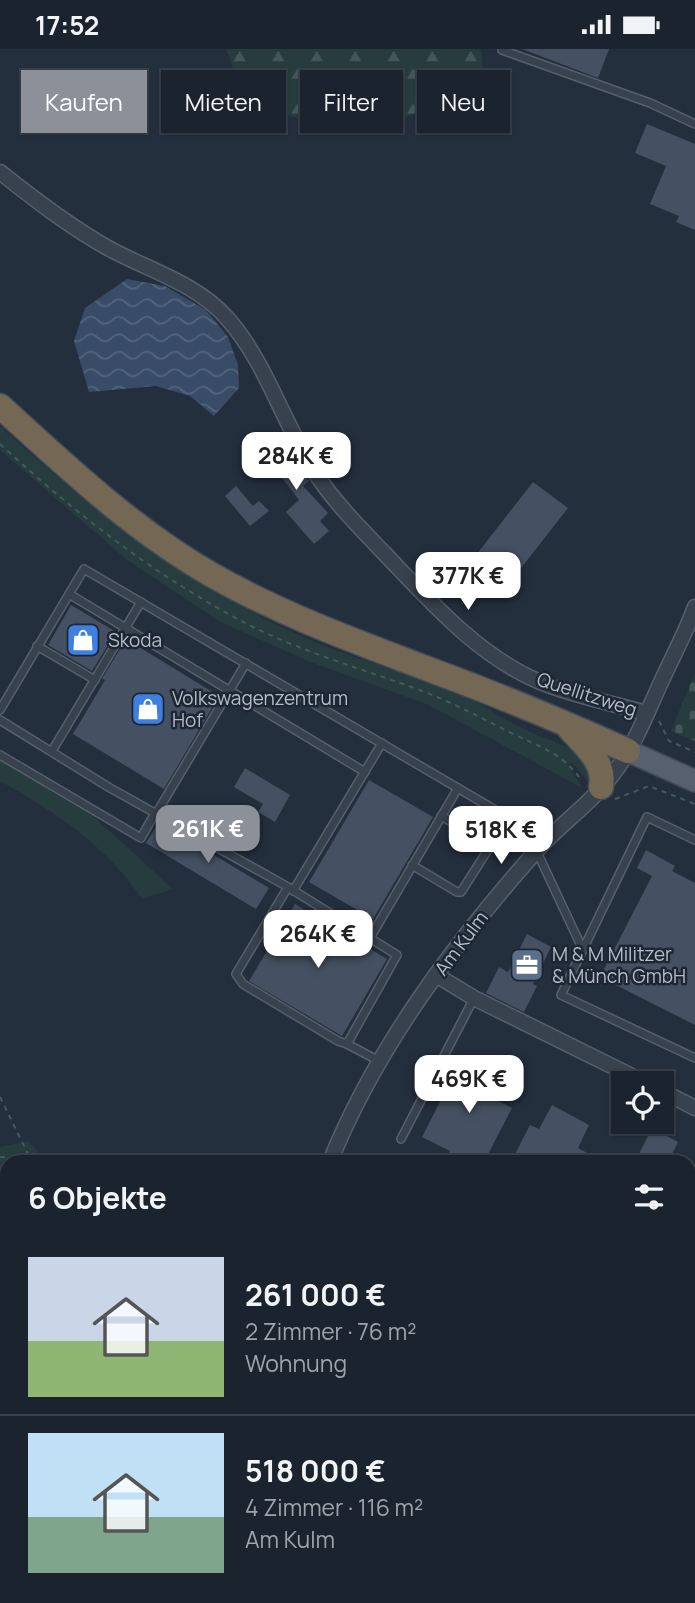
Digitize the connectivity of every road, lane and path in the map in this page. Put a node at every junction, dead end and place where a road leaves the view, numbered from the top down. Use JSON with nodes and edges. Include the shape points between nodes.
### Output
{"nodes":[{"id":1,"x":502,"y":50,"type":"edge"},
{"id":2,"x":695,"y":124,"type":"edge"},
{"id":3,"x":0,"y":172,"type":"edge"},
{"id":4,"x":0,"y":406,"type":"edge"},
{"id":5,"x":69,"y":594,"type":"junction"},
{"id":6,"x":141,"y":602,"type":"junction"},
{"id":7,"x":694,"y":611,"type":"edge"},
{"id":8,"x":127,"y":628,"type":"junction"},
{"id":9,"x":37,"y":646,"type":"junction"},
{"id":10,"x":246,"y":663,"type":"junction"},
{"id":11,"x":95,"y":680,"type":"junction"},
{"id":12,"x":230,"y":690,"type":"junction"},
{"id":13,"x":0,"y":710,"type":"edge"},
{"id":14,"x":647,"y":713,"type":"junction"},
{"id":15,"x":0,"y":720,"type":"edge"},
{"id":16,"x":564,"y":723,"type":"junction"},
{"id":17,"x":382,"y":743,"type":"junction"},
{"id":18,"x":52,"y":751,"type":"junction"},
{"id":19,"x":628,"y":751,"type":"junction"},
{"id":20,"x":695,"y":753,"type":"edge"},
{"id":21,"x":0,"y":755,"type":"edge"},
{"id":22,"x":365,"y":772,"type":"junction"},
{"id":23,"x":695,"y":781,"type":"edge"},
{"id":24,"x":458,"y":788,"type":"junction"},
{"id":25,"x":600,"y":789,"type":"junction"},
{"id":26,"x":695,"y":803,"type":"edge"},
{"id":27,"x":155,"y":813,"type":"junction"},
{"id":28,"x":441,"y":816,"type":"junction"},
{"id":29,"x":695,"y":840,"type":"edge"},
{"id":30,"x":541,"y":847,"type":"junction"},
{"id":31,"x":412,"y":866,"type":"junction"},
{"id":32,"x":290,"y":889,"type":"junction"},
{"id":33,"x":370,"y":938,"type":"junction"},
{"id":34,"x":583,"y":950,"type":"junction"},
{"id":35,"x":436,"y":975,"type":"junction"},
{"id":36,"x":474,"y":998,"type":"junction"},
{"id":37,"x":347,"y":1044,"type":"junction"},
{"id":38,"x":695,"y":1058,"type":"edge"},
{"id":39,"x":381,"y":1062,"type":"junction"},
{"id":40,"x":622,"y":1071,"type":"edge"},
{"id":41,"x":0,"y":1097,"type":"edge"},
{"id":42,"x":674,"y":1097,"type":"edge"},
{"id":43,"x":695,"y":1108,"type":"edge"},
{"id":44,"x":401,"y":1139,"type":"dead end"},
{"id":45,"x":28,"y":1155,"type":"edge"},
{"id":46,"x":334,"y":1155,"type":"edge"}],
"edges":[{"from":1,"to":2,"type":"lane"},
{"from":3,"to":14,"type":"street","name":"Quellitzweg","via":[[62,220],[182,284],[225,316],[269,383],[316,474],[352,519],[473,640],[538,681]]},
{"from":4,"to":16,"type":"highway","via":[[102,497],[210,574],[321,629]]},
{"from":5,"to":6,"type":"lane","via":[[84,569]]},
{"from":5,"to":8,"type":"lane"},
{"from":5,"to":9,"type":"lane"},
{"from":6,"to":8,"type":"lane"},
{"from":6,"to":10,"type":"lane"},
{"from":7,"to":14,"type":"street","name":"Am Kulm"},
{"from":8,"to":11,"type":"lane"},
{"from":8,"to":12,"type":"lane"},
{"from":9,"to":11,"type":"lane"},
{"from":9,"to":13,"type":"lane"},
{"from":10,"to":12,"type":"lane"},
{"from":10,"to":17,"type":"lane"},
{"from":11,"to":18,"type":"lane"},
{"from":12,"to":22,"type":"lane"},
{"from":12,"to":27,"type":"lane"},
{"from":14,"to":19,"type":"street","name":"Am Kulm"},
{"from":14,"to":20,"type":"path","via":[[658,720],[669,741]]},
{"from":15,"to":18,"type":"lane"},
{"from":16,"to":19,"type":"highway"},
{"from":16,"to":25,"type":"highway","via":[[597,761],[602,773]]},
{"from":17,"to":22,"type":"lane"},
{"from":17,"to":24,"type":"lane"},
{"from":18,"to":27,"type":"lane"},
{"from":19,"to":23,"type":"main road"},
{"from":19,"to":25,"type":"street","name":"Am Kulm"},
{"from":21,"to":27,"type":"lane","via":[[141,838]]},
{"from":22,"to":32,"type":"lane"},
{"from":24,"to":28,"type":"lane"},
{"from":24,"to":30,"type":"lane"},
{"from":25,"to":26,"type":"path","via":[[613,800],[649,786]]},
{"from":25,"to":30,"type":"street","name":"Am Kulm"},
{"from":27,"to":32,"type":"lane"},
{"from":28,"to":31,"type":"lane"},
{"from":28,"to":31,"type":"lane","via":[[491,845],[461,892]]},
{"from":29,"to":34,"type":"lane","via":[[648,817]]},
{"from":30,"to":34,"type":"lane"},
{"from":30,"to":35,"type":"street","name":"Am Kulm"},
{"from":31,"to":33,"type":"lane"},
{"from":32,"to":33,"type":"lane"},
{"from":32,"to":37,"type":"lane","via":[[236,974],[243,984]]},
{"from":33,"to":37,"type":"lane","via":[[397,955]]},
{"from":34,"to":38,"type":"lane","via":[[561,995]]},
{"from":35,"to":36,"type":"street"},
{"from":35,"to":39,"type":"street","name":"Am Kulm"},
{"from":36,"to":40,"type":"street"},
{"from":36,"to":44,"type":"lane"},
{"from":37,"to":39,"type":"lane"},
{"from":39,"to":46,"type":"street","name":"Am Kulm"},
{"from":41,"to":45,"type":"path"},
{"from":42,"to":43,"type":"street"}]}
